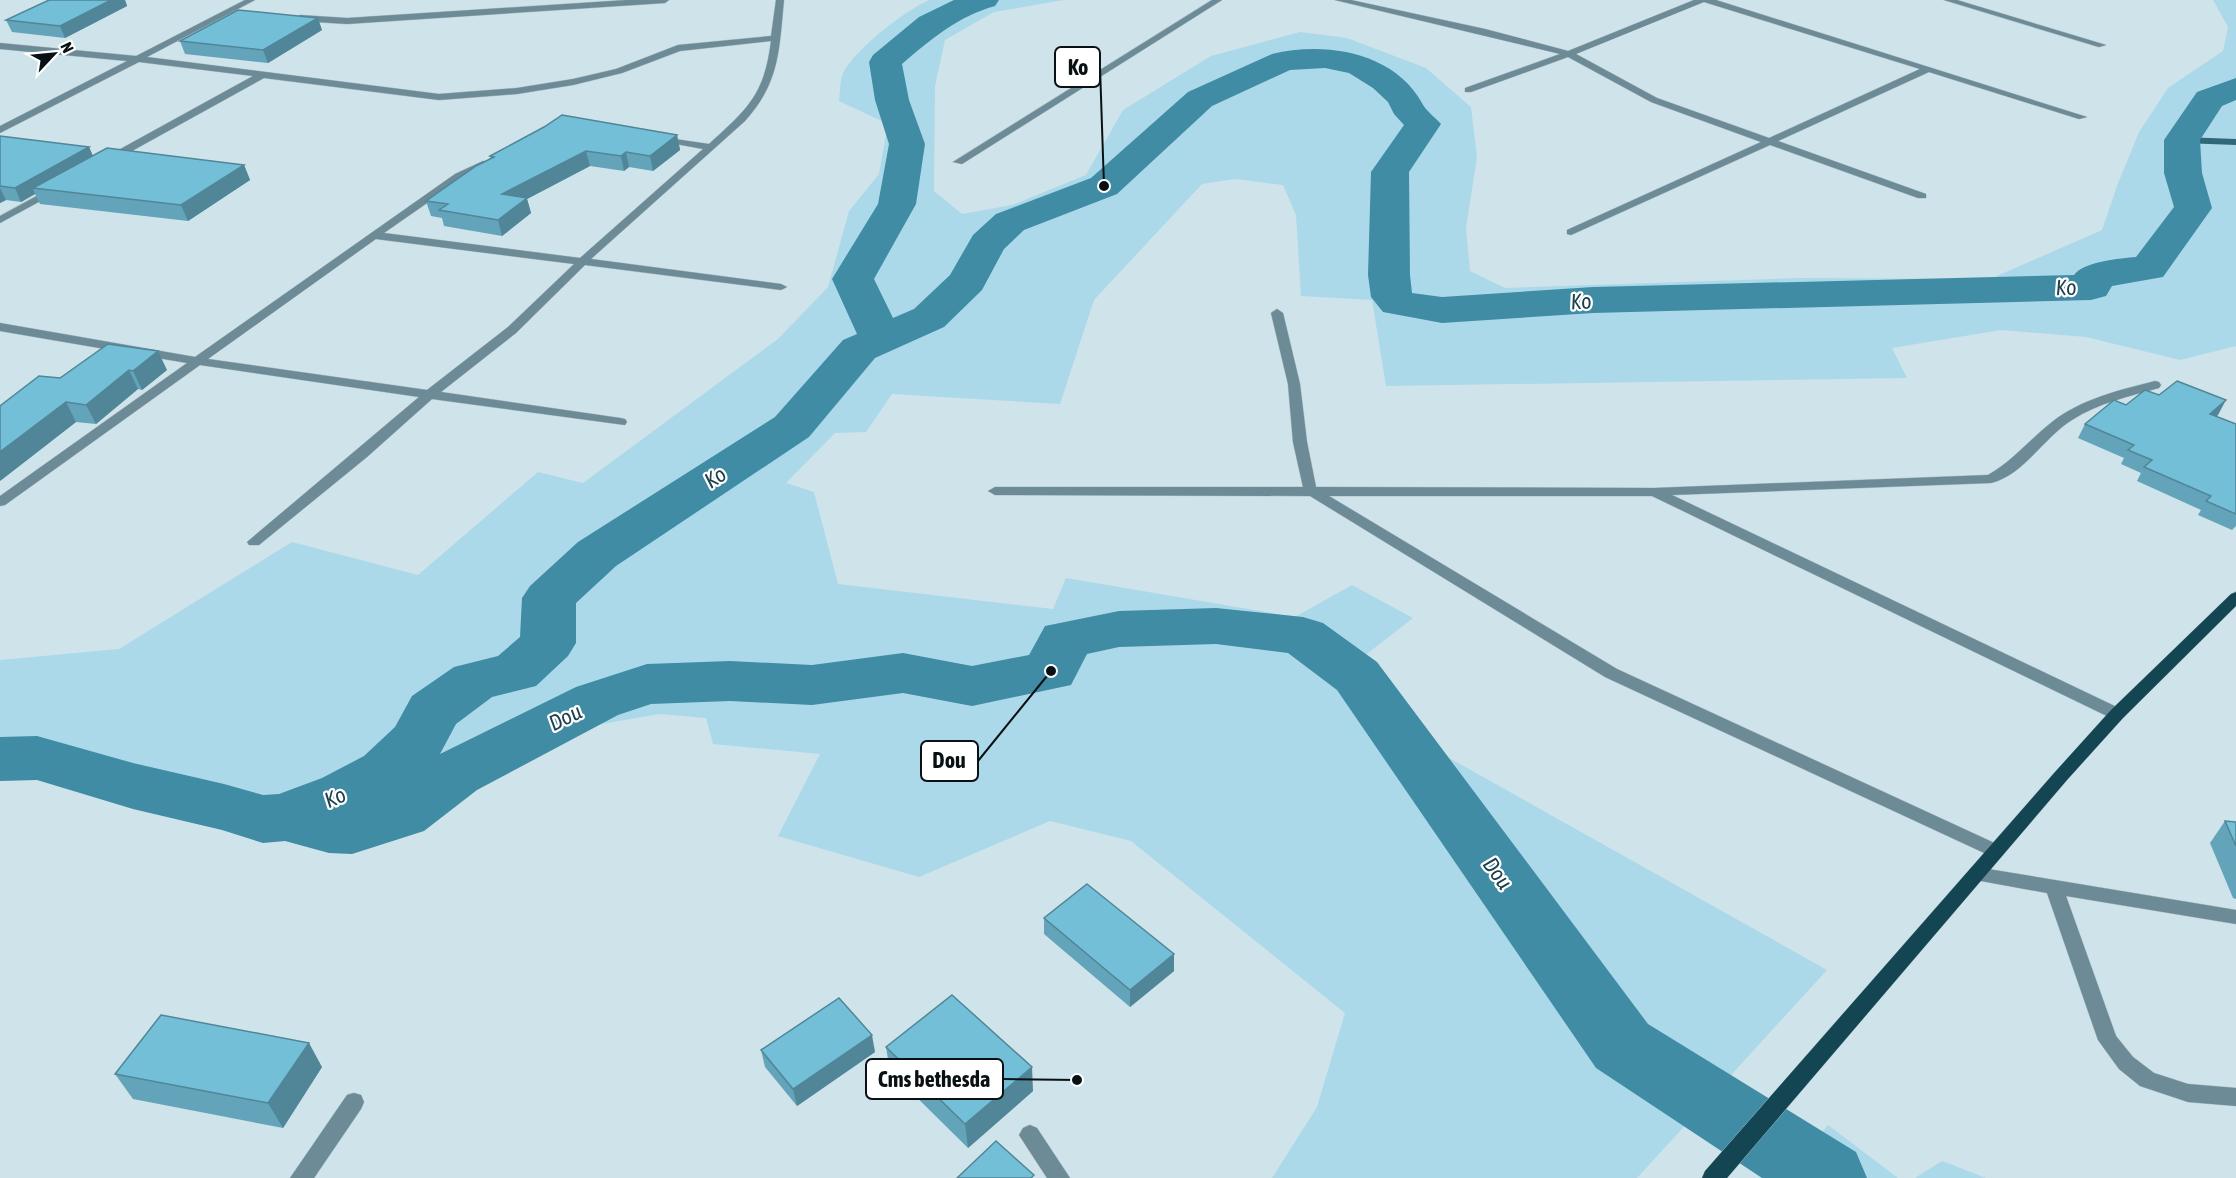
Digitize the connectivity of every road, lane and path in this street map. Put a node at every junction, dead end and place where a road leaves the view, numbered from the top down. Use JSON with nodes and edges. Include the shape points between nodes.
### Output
{"nodes":[{"id":1,"x":251,"y":0,"type":"edge"},
{"id":2,"x":665,"y":0,"type":"edge"},
{"id":3,"x":780,"y":0,"type":"edge"},
{"id":4,"x":1218,"y":0,"type":"edge"},
{"id":5,"x":1339,"y":0,"type":"edge"},
{"id":6,"x":1701,"y":0,"type":"edge"},
{"id":7,"x":1707,"y":0,"type":"edge"},
{"id":8,"x":1948,"y":0,"type":"edge"},
{"id":9,"x":1974,"y":0,"type":"edge"},
{"id":10,"x":1963,"y":5,"type":"junction"},
{"id":11,"x":233,"y":10,"type":"junction"},
{"id":12,"x":244,"y":12,"type":"edge"},
{"id":13,"x":290,"y":17,"type":"edge"},
{"id":14,"x":774,"y":38,"type":"junction"},
{"id":15,"x":0,"y":45,"type":"edge"},
{"id":16,"x":2102,"y":45,"type":"dead end"},
{"id":17,"x":1569,"y":54,"type":"junction"},
{"id":18,"x":139,"y":59,"type":"junction"},
{"id":19,"x":1926,"y":70,"type":"junction"},
{"id":20,"x":260,"y":76,"type":"junction"},
{"id":21,"x":1468,"y":90,"type":"dead end"},
{"id":22,"x":2082,"y":117,"type":"dead end"},
{"id":23,"x":0,"y":130,"type":"edge"},
{"id":24,"x":644,"y":136,"type":"edge"},
{"id":25,"x":1770,"y":142,"type":"junction"},
{"id":26,"x":711,"y":147,"type":"junction"},
{"id":27,"x":498,"y":155,"type":"edge"},
{"id":28,"x":958,"y":162,"type":"dead end"},
{"id":29,"x":94,"y":168,"type":"edge"},
{"id":30,"x":62,"y":185,"type":"edge"},
{"id":31,"x":1922,"y":196,"type":"dead end"},
{"id":32,"x":0,"y":220,"type":"edge"},
{"id":33,"x":1571,"y":232,"type":"dead end"},
{"id":34,"x":374,"y":235,"type":"junction"},
{"id":35,"x":583,"y":261,"type":"junction"},
{"id":36,"x":781,"y":287,"type":"dead end"},
{"id":37,"x":1277,"y":313,"type":"dead end"},
{"id":38,"x":0,"y":327,"type":"edge"},
{"id":39,"x":197,"y":361,"type":"junction"},
{"id":40,"x":2155,"y":385,"type":"dead end"},
{"id":41,"x":428,"y":396,"type":"junction"},
{"id":42,"x":620,"y":422,"type":"dead end"},
{"id":43,"x":1310,"y":490,"type":"junction"},
{"id":44,"x":995,"y":491,"type":"dead end"},
{"id":45,"x":1654,"y":492,"type":"junction"},
{"id":46,"x":0,"y":502,"type":"edge"},
{"id":47,"x":254,"y":542,"type":"dead end"},
{"id":48,"x":2234,"y":602,"type":"edge"},
{"id":49,"x":2117,"y":714,"type":"junction"},
{"id":50,"x":1995,"y":851,"type":"junction"},
{"id":51,"x":1976,"y":874,"type":"junction"},
{"id":52,"x":2054,"y":887,"type":"junction"},
{"id":53,"x":2236,"y":917,"type":"edge"},
{"id":54,"x":2236,"y":1097,"type":"edge"},
{"id":55,"x":354,"y":1101,"type":"dead end"},
{"id":56,"x":1029,"y":1136,"type":"dead end"},
{"id":57,"x":301,"y":1178,"type":"edge"},
{"id":58,"x":1059,"y":1178,"type":"edge"},
{"id":59,"x":1713,"y":1178,"type":"edge"}],
"edges":[{"from":1,"to":11,"type":"street"},
{"from":2,"to":13,"type":"street","via":[[347,21]]},
{"from":3,"to":14,"type":"street"},
{"from":4,"to":28,"type":"street"},
{"from":5,"to":17,"type":"street"},
{"from":6,"to":17,"type":"street"},
{"from":7,"to":19,"type":"street"},
{"from":8,"to":10,"type":"street"},
{"from":9,"to":10,"type":"street"},
{"from":10,"to":16,"type":"street"},
{"from":11,"to":12,"type":"street"},
{"from":11,"to":18,"type":"street"},
{"from":14,"to":20,"type":"street","via":[[678,48],[573,82],[469,96],[439,97]]},
{"from":14,"to":26,"type":"street","via":[[771,68],[758,101]]},
{"from":15,"to":18,"type":"street"},
{"from":17,"to":21,"type":"street"},
{"from":17,"to":25,"type":"street","via":[[1654,100]]},
{"from":18,"to":20,"type":"street"},
{"from":18,"to":23,"type":"street"},
{"from":19,"to":22,"type":"street"},
{"from":19,"to":25,"type":"street"},
{"from":20,"to":29,"type":"street"},
{"from":24,"to":26,"type":"street"},
{"from":25,"to":31,"type":"street"},
{"from":25,"to":33,"type":"street"},
{"from":26,"to":35,"type":"street"},
{"from":27,"to":34,"type":"street","via":[[459,176]]},
{"from":30,"to":32,"type":"street"},
{"from":34,"to":35,"type":"street"},
{"from":34,"to":39,"type":"street"},
{"from":35,"to":36,"type":"street"},
{"from":35,"to":41,"type":"street","via":[[512,330]]},
{"from":37,"to":43,"type":"street","via":[[1294,384]]},
{"from":38,"to":39,"type":"street"},
{"from":39,"to":41,"type":"street"},
{"from":39,"to":46,"type":"street"},
{"from":40,"to":45,"type":"street","via":[[2101,400],[2066,417],[1991,479]]},
{"from":41,"to":42,"type":"street"},
{"from":41,"to":47,"type":"street"},
{"from":43,"to":44,"type":"street"},
{"from":43,"to":45,"type":"street"},
{"from":43,"to":50,"type":"street","via":[[1611,673]]},
{"from":45,"to":49,"type":"street"},
{"from":48,"to":49,"type":"main road"},
{"from":49,"to":50,"type":"main road"},
{"from":50,"to":51,"type":"main road"},
{"from":51,"to":52,"type":"street"},
{"from":51,"to":59,"type":"main road"},
{"from":52,"to":53,"type":"street"},
{"from":52,"to":54,"type":"street","via":[[2108,1040],[2126,1063],[2147,1080],[2188,1093]]},
{"from":55,"to":57,"type":"street"},
{"from":56,"to":58,"type":"street"}]}
